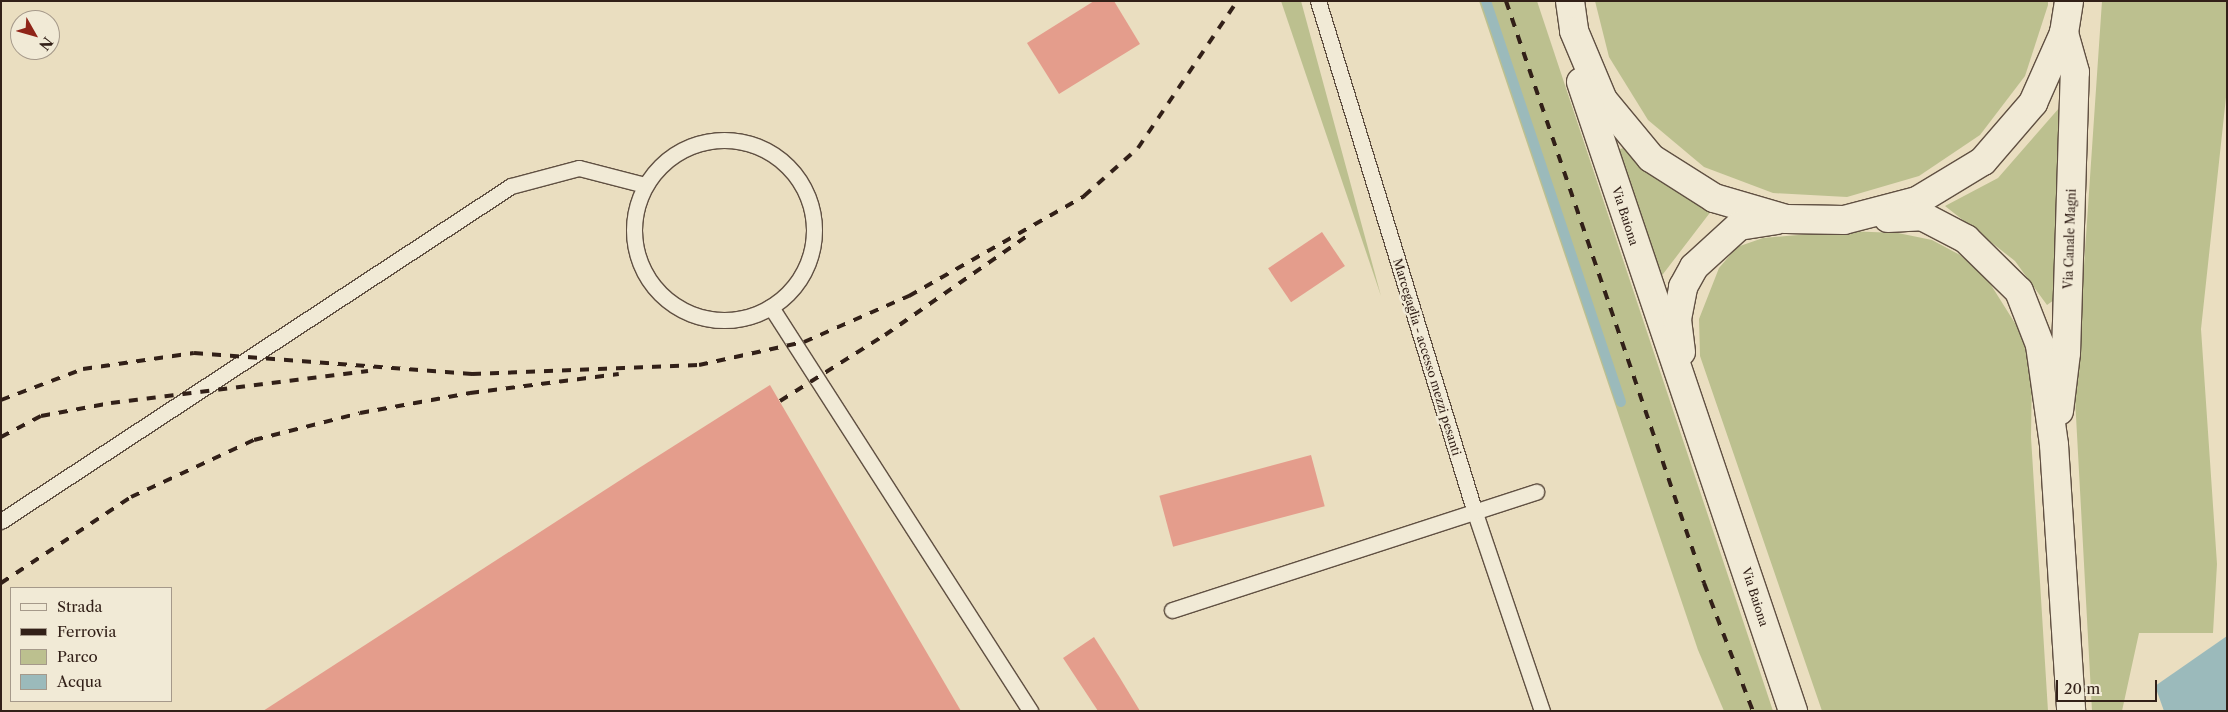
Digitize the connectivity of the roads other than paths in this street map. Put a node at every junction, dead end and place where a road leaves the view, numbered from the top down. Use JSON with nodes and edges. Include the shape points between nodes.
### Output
{"nodes":[{"id":1,"x":1318,"y":1,"type":"edge"},
{"id":2,"x":1570,"y":1,"type":"edge"},
{"id":3,"x":2069,"y":1,"type":"edge"},
{"id":4,"x":1574,"y":31,"type":"junction"},
{"id":5,"x":2064,"y":33,"type":"junction"},
{"id":6,"x":645,"y":185,"type":"junction"},
{"id":7,"x":1786,"y":219,"type":"junction"},
{"id":8,"x":1844,"y":220,"type":"junction"},
{"id":9,"x":771,"y":307,"type":"junction"},
{"id":10,"x":1685,"y":398,"type":"junction"},
{"id":11,"x":2054,"y":445,"type":"junction"},
{"id":12,"x":1536,"y":492,"type":"dead end"},
{"id":13,"x":1475,"y":513,"type":"junction"},
{"id":14,"x":1,"y":521,"type":"edge"},
{"id":15,"x":1172,"y":610,"type":"dead end"},
{"id":16,"x":1030,"y":711,"type":"edge"},
{"id":17,"x":1542,"y":711,"type":"edge"},
{"id":18,"x":1793,"y":711,"type":"edge"},
{"id":19,"x":2071,"y":711,"type":"edge"}],
"edges":[{"from":1,"to":13,"type":"lane","name":"Marcegaglia - accesso mezzi pesanti"},
{"from":2,"to":4,"type":"main road"},
{"from":3,"to":5,"type":"main road"},
{"from":4,"to":7,"type":"main road","via":[[1603,100],[1651,158],[1714,198]]},
{"from":4,"to":10,"type":"main road","name":"Via Baiona","via":[[1582,86]]},
{"from":5,"to":8,"type":"main road","via":[[2033,103],[1983,161],[1918,201]]},
{"from":5,"to":11,"type":"main road","name":"Via Canale Magni","via":[[2075,72],[2066,354]]},
{"from":6,"to":9,"type":"lane","via":[[636,210],[634,237],[639,262],[652,286],[695,316],[721,321],[747,318]]},
{"from":6,"to":9,"type":"lane","via":[[662,163],[685,148],[711,140],[738,140],[765,148],[788,164],[804,186],[813,212],[814,240],[807,266],[792,289]]},
{"from":6,"to":14,"type":"lane","via":[[579,168],[511,186]]},
{"from":7,"to":8,"type":"main road"},
{"from":7,"to":10,"type":"main road","name":"Via Baiona","via":[[1739,226],[1694,267],[1684,287],[1677,319]]},
{"from":8,"to":11,"type":"main road","name":"Via Canale Magni","via":[[1922,216],[1966,239],[2019,292],[2040,346]]},
{"from":9,"to":16,"type":"lane"},
{"from":10,"to":18,"type":"main road","name":"Via Baiona","via":[[1717,480]]},
{"from":11,"to":19,"type":"main road","name":"Via Canale Magni"},
{"from":12,"to":13,"type":"lane"},
{"from":13,"to":15,"type":"lane"},
{"from":13,"to":17,"type":"lane","name":"Marcegaglia - accesso mezzi pesanti"}]}
